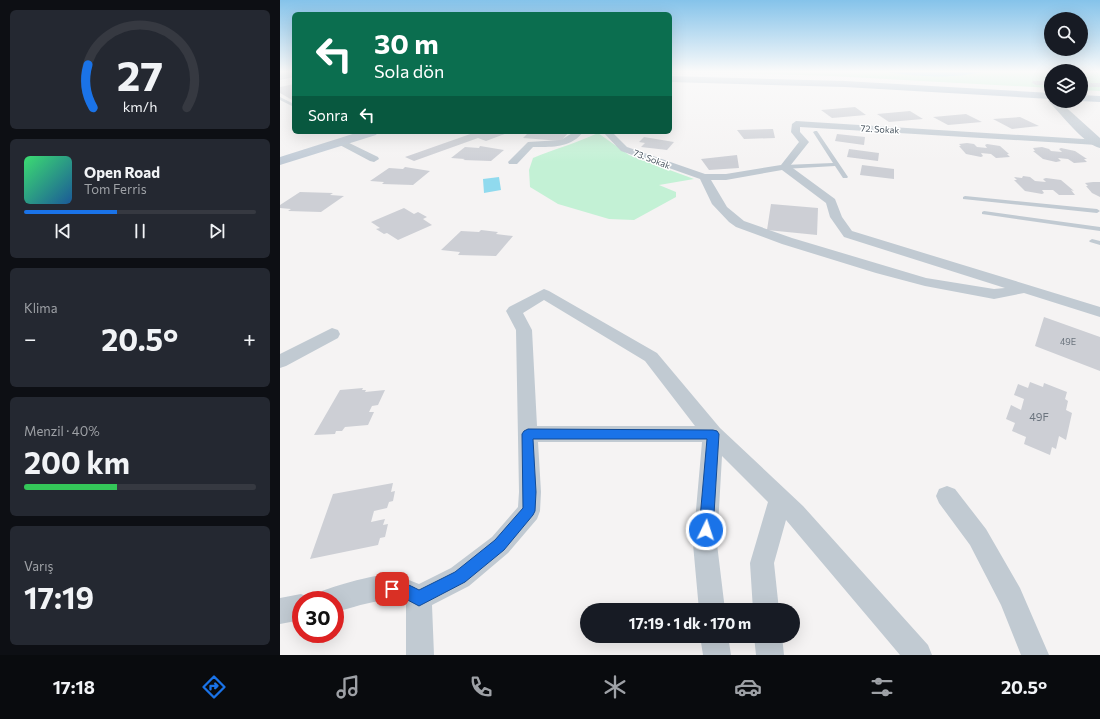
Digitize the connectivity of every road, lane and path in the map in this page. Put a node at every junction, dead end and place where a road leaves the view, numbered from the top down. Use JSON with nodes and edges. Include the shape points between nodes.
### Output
{"nodes":[{"id":1,"x":1062,"y":108,"type":"edge"},
{"id":2,"x":815,"y":132,"type":"dead end"},
{"id":3,"x":361,"y":134,"type":"edge"},
{"id":4,"x":578,"y":134,"type":"edge"},
{"id":5,"x":608,"y":134,"type":"edge"},
{"id":6,"x":344,"y":137,"type":"edge"},
{"id":7,"x":1098,"y":143,"type":"edge"},
{"id":8,"x":280,"y":152,"type":"edge"},
{"id":9,"x":374,"y":159,"type":"dead end"},
{"id":10,"x":280,"y":161,"type":"edge"},
{"id":11,"x":514,"y":162,"type":"dead end"},
{"id":12,"x":836,"y":164,"type":"junction"},
{"id":13,"x":784,"y":167,"type":"junction"},
{"id":14,"x":704,"y":177,"type":"junction"},
{"id":15,"x":844,"y":178,"type":"dead end"},
{"id":16,"x":966,"y":198,"type":"dead end"},
{"id":17,"x":1097,"y":211,"type":"dead end"},
{"id":18,"x":984,"y":213,"type":"dead end"},
{"id":19,"x":1045,"y":214,"type":"junction"},
{"id":20,"x":1100,"y":229,"type":"edge"},
{"id":21,"x":1092,"y":241,"type":"dead end"},
{"id":22,"x":1100,"y":243,"type":"edge"},
{"id":23,"x":1024,"y":288,"type":"junction"},
{"id":24,"x":1100,"y":312,"type":"edge"},
{"id":25,"x":332,"y":334,"type":"dead end"},
{"id":26,"x":280,"y":362,"type":"edge"},
{"id":27,"x":528,"y":434,"type":"junction"},
{"id":28,"x":713,"y":434,"type":"junction"},
{"id":29,"x":947,"y":496,"type":"dead end"},
{"id":30,"x":780,"y":499,"type":"junction"},
{"id":31,"x":344,"y":597,"type":"edge"},
{"id":32,"x":419,"y":598,"type":"junction"},
{"id":33,"x":711,"y":603,"type":"edge"},
{"id":34,"x":765,"y":603,"type":"edge"},
{"id":35,"x":292,"y":609,"type":"edge"},
{"id":36,"x":280,"y":612,"type":"edge"},
{"id":37,"x":715,"y":643,"type":"edge"},
{"id":38,"x":769,"y":643,"type":"edge"},
{"id":39,"x":420,"y":655,"type":"edge"},
{"id":40,"x":717,"y":655,"type":"edge"},
{"id":41,"x":770,"y":655,"type":"edge"},
{"id":42,"x":918,"y":655,"type":"edge"},
{"id":43,"x":1035,"y":655,"type":"edge"}],
"edges":[{"from":1,"to":7,"type":"street"},
{"from":2,"to":12,"type":"lane"},
{"from":3,"to":6,"type":"main road"},
{"from":4,"to":11,"type":"street","via":[[574,139],[555,145],[531,144]]},
{"from":5,"to":14,"type":"street","name":"73. Sokak","via":[[624,149]]},
{"from":6,"to":8,"type":"main road"},
{"from":6,"to":9,"type":"street"},
{"from":6,"to":10,"type":"main road"},
{"from":7,"to":13,"type":"street","name":"72. Sokak","via":[[796,124],[796,132],[804,142]]},
{"from":12,"to":13,"type":"lane"},
{"from":12,"to":15,"type":"lane"},
{"from":13,"to":14,"type":"street","via":[[726,177]]},
{"from":13,"to":23,"type":"street","via":[[830,201],[836,217],[848,234]]},
{"from":14,"to":23,"type":"street","via":[[721,208],[733,220],[787,241],[925,282],[994,294]]},
{"from":16,"to":19,"type":"lane"},
{"from":17,"to":19,"type":"lane"},
{"from":18,"to":19,"type":"lane"},
{"from":19,"to":20,"type":"lane"},
{"from":21,"to":22,"type":"lane"},
{"from":23,"to":24,"type":"street"},
{"from":25,"to":26,"type":"street"},
{"from":27,"to":28,"type":"street"},
{"from":27,"to":28,"type":"street","via":[[524,330],[514,311],[544,294],[651,357]]},
{"from":27,"to":32,"type":"street","via":[[529,511],[500,545],[460,577]]},
{"from":28,"to":30,"type":"street"},
{"from":28,"to":33,"type":"street","via":[[705,544]]},
{"from":29,"to":43,"type":"street","via":[[982,544],[1011,597]]},
{"from":30,"to":34,"type":"street","via":[[762,563]]},
{"from":30,"to":42,"type":"street"},
{"from":31,"to":32,"type":"street","via":[[382,588],[404,590]]},
{"from":32,"to":39,"type":"street"},
{"from":35,"to":36,"type":"street"},
{"from":37,"to":40,"type":"street"},
{"from":38,"to":41,"type":"street"}]}
